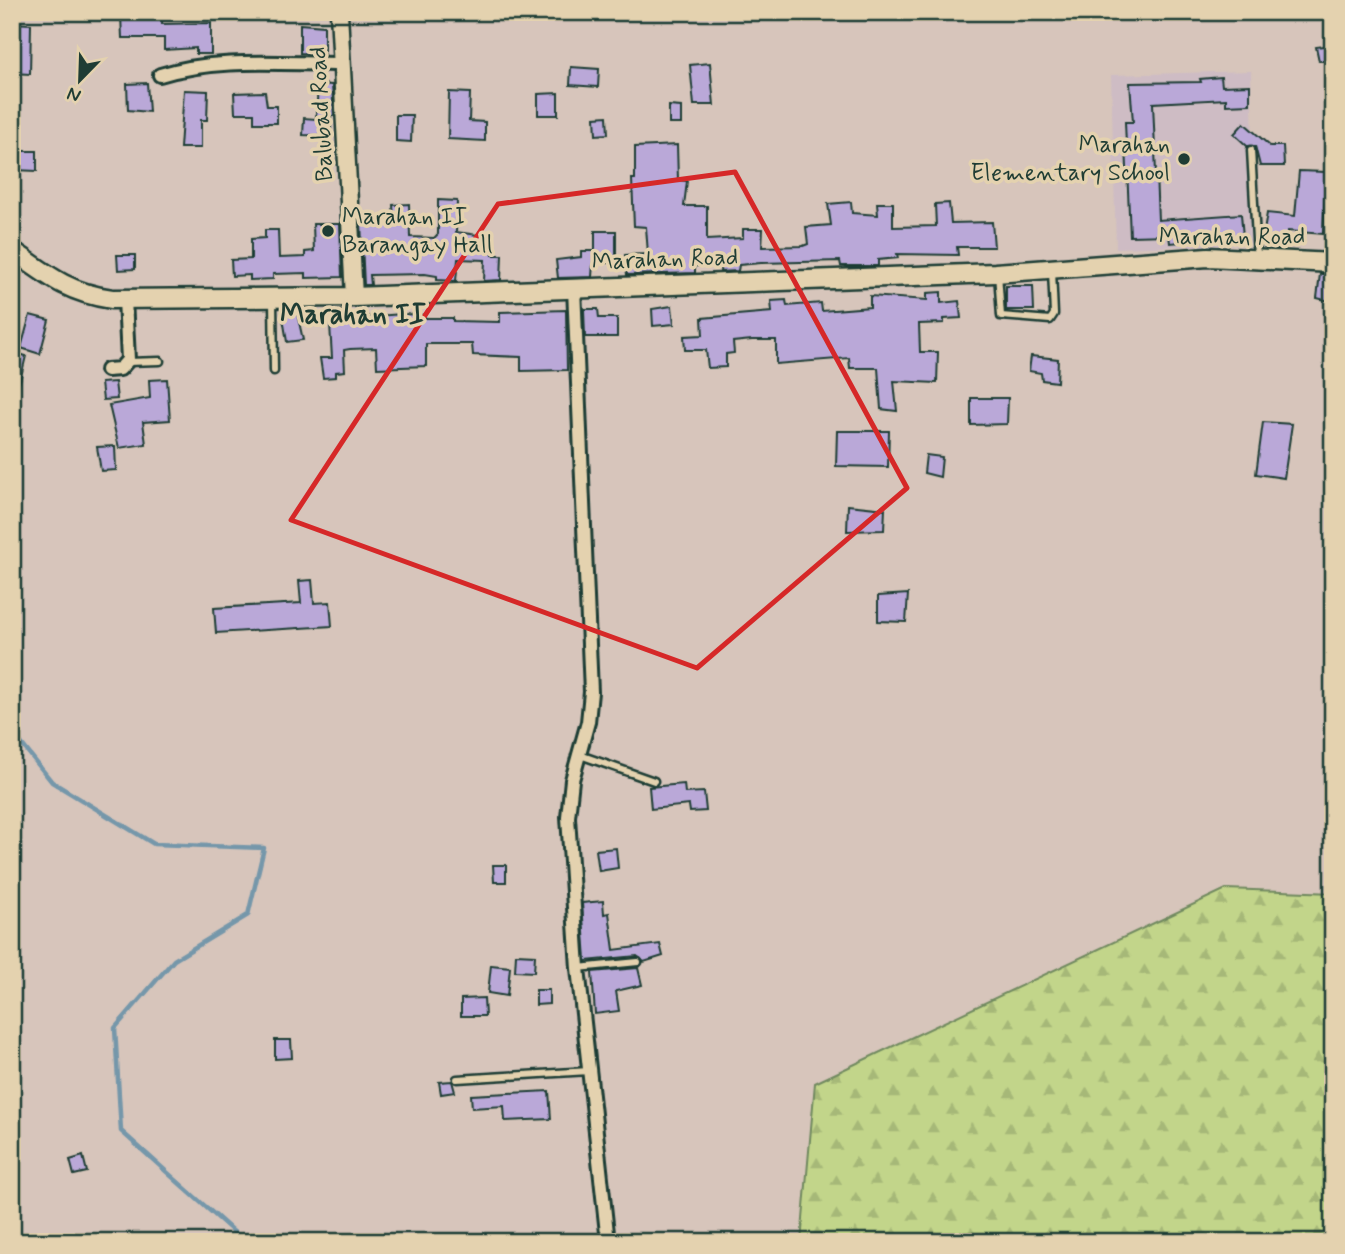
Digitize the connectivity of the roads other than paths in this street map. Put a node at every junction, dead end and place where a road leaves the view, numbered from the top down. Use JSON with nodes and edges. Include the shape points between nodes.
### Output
{"nodes":[{"id":1,"x":340,"y":12,"type":"edge"},
{"id":2,"x":342,"y":64,"type":"junction"},
{"id":3,"x":160,"y":75,"type":"dead end"},
{"id":4,"x":1251,"y":150,"type":"dead end"},
{"id":5,"x":12,"y":250,"type":"edge"},
{"id":6,"x":1257,"y":259,"type":"junction"},
{"id":7,"x":1333,"y":263,"type":"edge"},
{"id":8,"x":1052,"y":269,"type":"junction"},
{"id":9,"x":998,"y":273,"type":"junction"},
{"id":10,"x":574,"y":288,"type":"junction"},
{"id":11,"x":273,"y":297,"type":"junction"},
{"id":12,"x":354,"y":297,"type":"junction"},
{"id":13,"x":125,"y":299,"type":"junction"},
{"id":14,"x":160,"y":361,"type":"dead end"},
{"id":15,"x":127,"y":362,"type":"junction"},
{"id":16,"x":107,"y":370,"type":"dead end"},
{"id":17,"x":274,"y":371,"type":"dead end"},
{"id":18,"x":579,"y":755,"type":"junction"},
{"id":19,"x":654,"y":782,"type":"dead end"},
{"id":20,"x":638,"y":962,"type":"dead end"},
{"id":21,"x":578,"y":968,"type":"junction"},
{"id":22,"x":589,"y":1071,"type":"junction"},
{"id":23,"x":457,"y":1079,"type":"dead end"},
{"id":24,"x":608,"y":1242,"type":"edge"}],
"edges":[{"from":1,"to":2,"type":"street","name":"Balubad Road"},
{"from":2,"to":3,"type":"street","via":[[215,63]]},
{"from":2,"to":12,"type":"street","name":"Balubad Road"},
{"from":4,"to":6,"type":"lane"},
{"from":5,"to":13,"type":"main road","name":"Marahan Road","via":[[66,288],[86,296]]},
{"from":6,"to":7,"type":"main road","name":"Marahan Road"},
{"from":6,"to":8,"type":"main road","name":"Marahan Road","via":[[1208,257]]},
{"from":8,"to":9,"type":"main road","name":"Marahan Road"},
{"from":8,"to":9,"type":"lane","via":[[1054,314],[1050,320],[1000,316]]},
{"from":9,"to":10,"type":"main road","name":"Marahan Road"},
{"from":10,"to":12,"type":"main road","name":"Marahan Road"},
{"from":10,"to":18,"type":"street","via":[[591,692]]},
{"from":11,"to":12,"type":"main road","name":"Marahan Road"},
{"from":11,"to":13,"type":"main road","name":"Marahan Road"},
{"from":11,"to":17,"type":"lane"},
{"from":13,"to":15,"type":"street"},
{"from":14,"to":15,"type":"lane"},
{"from":15,"to":16,"type":"street","via":[[120,369]]},
{"from":18,"to":19,"type":"lane"},
{"from":18,"to":21,"type":"street","via":[[568,817]]},
{"from":20,"to":21,"type":"lane"},
{"from":21,"to":22,"type":"street"},
{"from":22,"to":23,"type":"lane"},
{"from":22,"to":24,"type":"street"}]}
